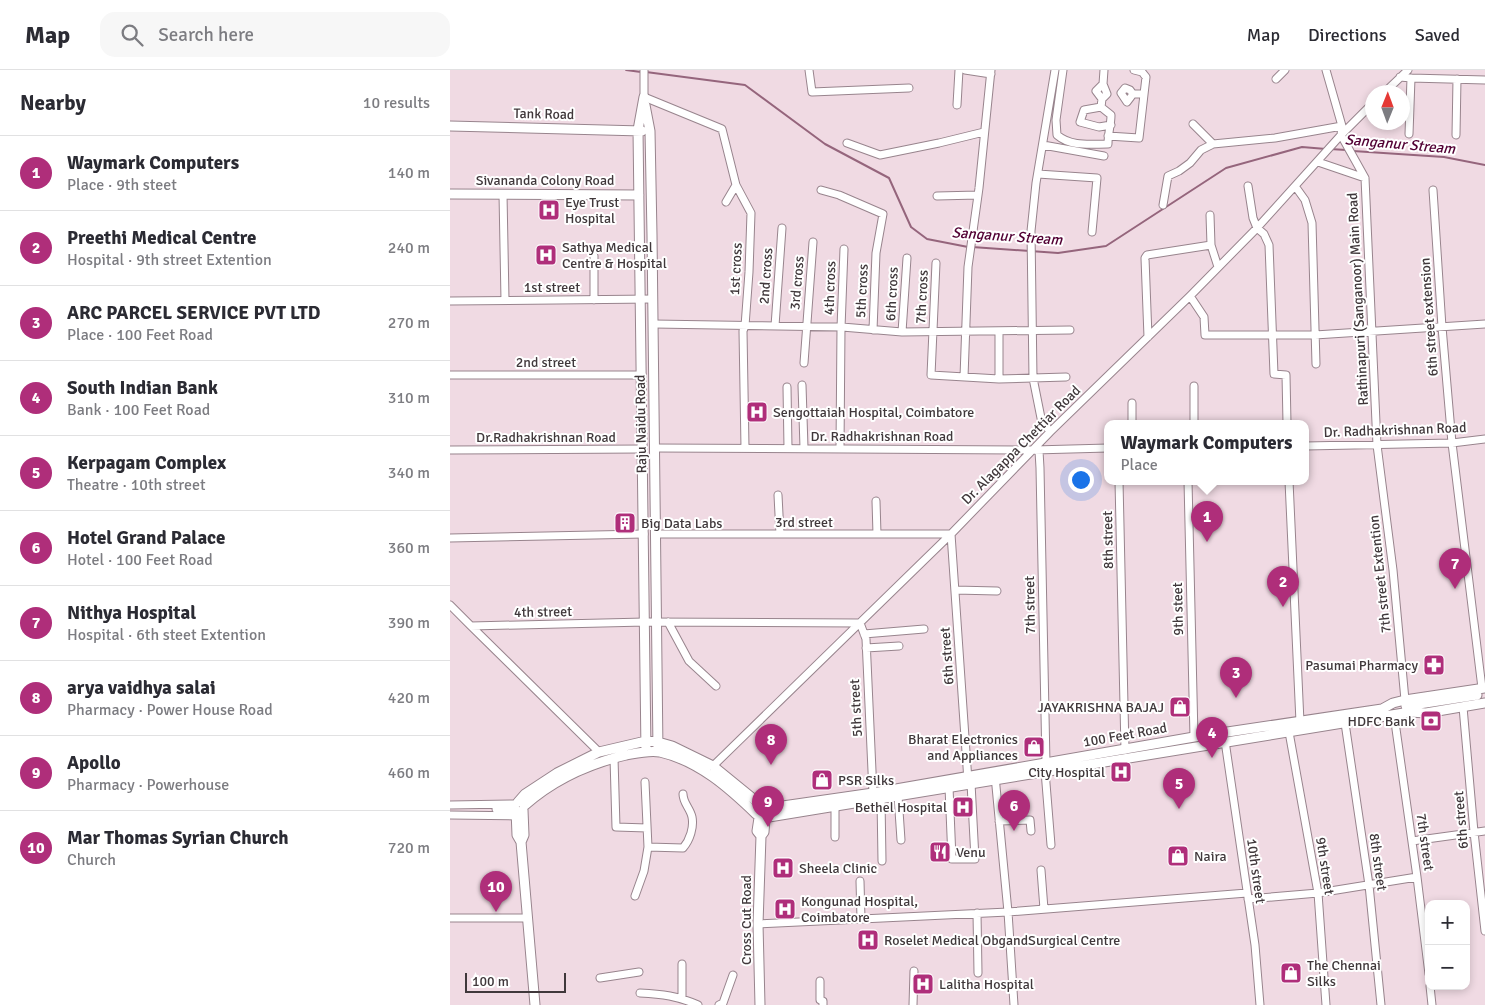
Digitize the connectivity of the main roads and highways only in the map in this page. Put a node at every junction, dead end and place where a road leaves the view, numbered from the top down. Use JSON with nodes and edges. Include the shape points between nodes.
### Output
{"nodes":[{"id":1,"x":450,"y":126,"type":"edge"},
{"id":2,"x":638,"y":130,"type":"junction"},
{"id":3,"x":650,"y":131,"type":"junction"},
{"id":4,"x":450,"y":194,"type":"edge"},
{"id":5,"x":639,"y":195,"type":"junction"},
{"id":6,"x":1484,"y":690,"type":"edge"},
{"id":7,"x":1485,"y":699,"type":"edge"},
{"id":8,"x":1485,"y":703,"type":"edge"},
{"id":9,"x":1407,"y":706,"type":"junction"},
{"id":10,"x":646,"y":741,"type":"junction"},
{"id":11,"x":658,"y":742,"type":"junction"},
{"id":12,"x":646,"y":752,"type":"junction"},
{"id":13,"x":658,"y":752,"type":"junction"},
{"id":14,"x":1046,"y":767,"type":"junction"},
{"id":15,"x":969,"y":781,"type":"junction"},
{"id":16,"x":519,"y":809,"type":"junction"},
{"id":17,"x":763,"y":814,"type":"junction"},
{"id":18,"x":535,"y":1005,"type":"edge"},
{"id":19,"x":760,"y":1005,"type":"edge"}],
"edges":[{"from":1,"to":2,"type":"main road","name":"Tank Road"},
{"from":2,"to":3,"type":"main road","name":"Tank Road"},
{"from":2,"to":3,"type":"main road","name":"Raju Naidu Road","via":[[644,97]]},
{"from":2,"to":5,"type":"main road","name":"Raju Naidu Road"},
{"from":3,"to":11,"type":"main road","name":"Raju Naidu Road"},
{"from":4,"to":5,"type":"main road","name":"Sivananda Colony Road"},
{"from":5,"to":10,"type":"main road","name":"Raju Naidu Road"},
{"from":6,"to":9,"type":"main road","name":"100 Feet Road"},
{"from":7,"to":9,"type":"main road","via":[[1424,709]]},
{"from":8,"to":9,"type":"main road","name":"100 Feet Road","via":[[1426,713]]},
{"from":9,"to":14,"type":"main road","name":"100 Feet Road","via":[[1394,715]]},
{"from":9,"to":14,"type":"main road","name":"100 Feet Road","via":[[1393,703],[1382,709],[1194,737]]},
{"from":10,"to":11,"type":"main road"},
{"from":10,"to":12,"type":"main road","name":"Raju Naidu Road"},
{"from":10,"to":16,"type":"main road","via":[[599,752],[557,773],[526,794]]},
{"from":11,"to":13,"type":"main road","name":"Raju Naidu Road"},
{"from":11,"to":17,"type":"main road","via":[[713,766]]},
{"from":12,"to":13,"type":"main road"},
{"from":12,"to":16,"type":"main road","via":[[603,761],[559,780]]},
{"from":13,"to":17,"type":"main road","via":[[689,762]]},
{"from":14,"to":15,"type":"main road","name":"100 Feet Road"},
{"from":15,"to":17,"type":"main road","name":"100 Feet Road","via":[[873,793]]},
{"from":15,"to":17,"type":"main road","name":"100 Feet Road","via":[[880,799]]},
{"from":16,"to":18,"type":"main road","via":[[524,835],[521,842]]},
{"from":17,"to":19,"type":"main road","name":"Cross Cut Road","via":[[757,831],[761,836]]}]}
